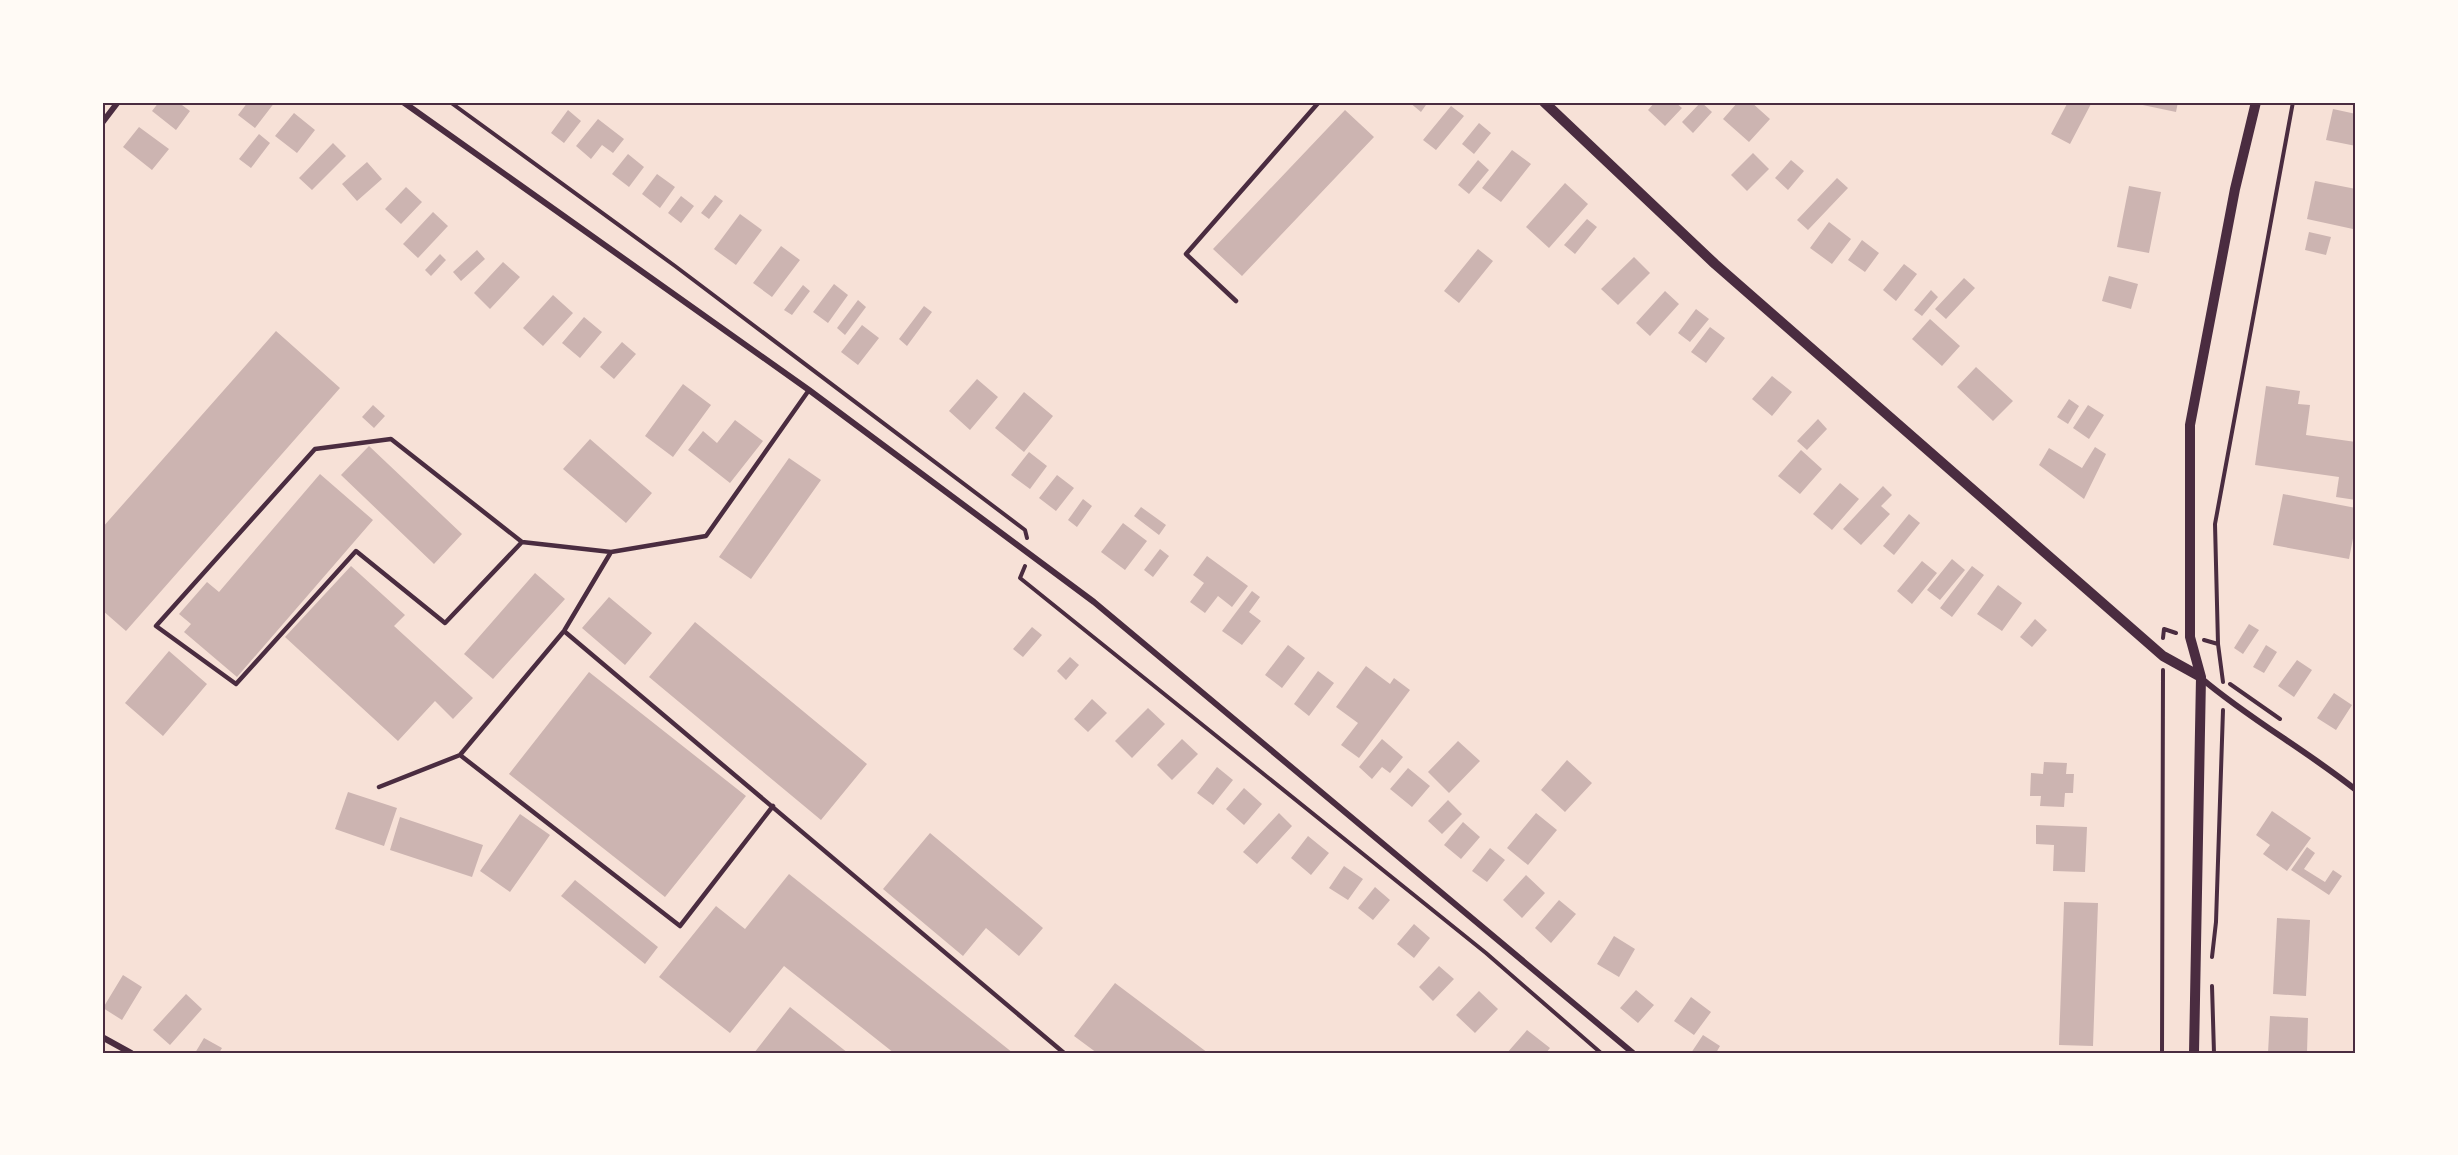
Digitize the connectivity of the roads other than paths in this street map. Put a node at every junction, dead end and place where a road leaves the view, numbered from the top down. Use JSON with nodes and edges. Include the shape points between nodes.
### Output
{"nodes":[{"id":1,"x":118,"y":102,"type":"edge"},
{"id":2,"x":403,"y":102,"type":"edge"},
{"id":3,"x":1319,"y":102,"type":"edge"},
{"id":4,"x":1544,"y":102,"type":"edge"},
{"id":5,"x":2256,"y":102,"type":"edge"},
{"id":6,"x":102,"y":123,"type":"edge"},
{"id":7,"x":1236,"y":301,"type":"dead end"},
{"id":8,"x":809,"y":390,"type":"junction"},
{"id":9,"x":522,"y":542,"type":"junction"},
{"id":10,"x":611,"y":552,"type":"junction"},
{"id":11,"x":564,"y":631,"type":"junction"},
{"id":12,"x":2200,"y":677,"type":"junction"},
{"id":13,"x":460,"y":755,"type":"junction"},
{"id":14,"x":379,"y":787,"type":"dead end"},
{"id":15,"x":2356,"y":790,"type":"edge"},
{"id":16,"x":773,"y":806,"type":"junction"},
{"id":17,"x":102,"y":1037,"type":"edge"},
{"id":18,"x":131,"y":1053,"type":"edge"},
{"id":19,"x":1064,"y":1053,"type":"edge"},
{"id":20,"x":1633,"y":1053,"type":"edge"},
{"id":21,"x":2194,"y":1053,"type":"edge"}],
"edges":[{"from":1,"to":6,"type":"street"},
{"from":2,"to":8,"type":"street"},
{"from":3,"to":7,"type":"lane","via":[[1186,254]]},
{"from":4,"to":12,"type":"street","via":[[1715,264],[2163,656]]},
{"from":5,"to":12,"type":"street","via":[[2235,189],[2190,425],[2190,637]]},
{"from":8,"to":10,"type":"lane","via":[[706,536]]},
{"from":8,"to":20,"type":"street","via":[[1094,602]]},
{"from":9,"to":9,"type":"lane","via":[[392,439],[315,448],[156,626],[236,684],[356,551],[446,623]]},
{"from":9,"to":10,"type":"lane"},
{"from":10,"to":11,"type":"lane"},
{"from":11,"to":13,"type":"lane"},
{"from":11,"to":16,"type":"lane"},
{"from":12,"to":15,"type":"street"},
{"from":12,"to":21,"type":"street"},
{"from":13,"to":14,"type":"lane"},
{"from":13,"to":16,"type":"lane","via":[[680,926]]},
{"from":16,"to":19,"type":"lane"},
{"from":17,"to":18,"type":"street"}]}
